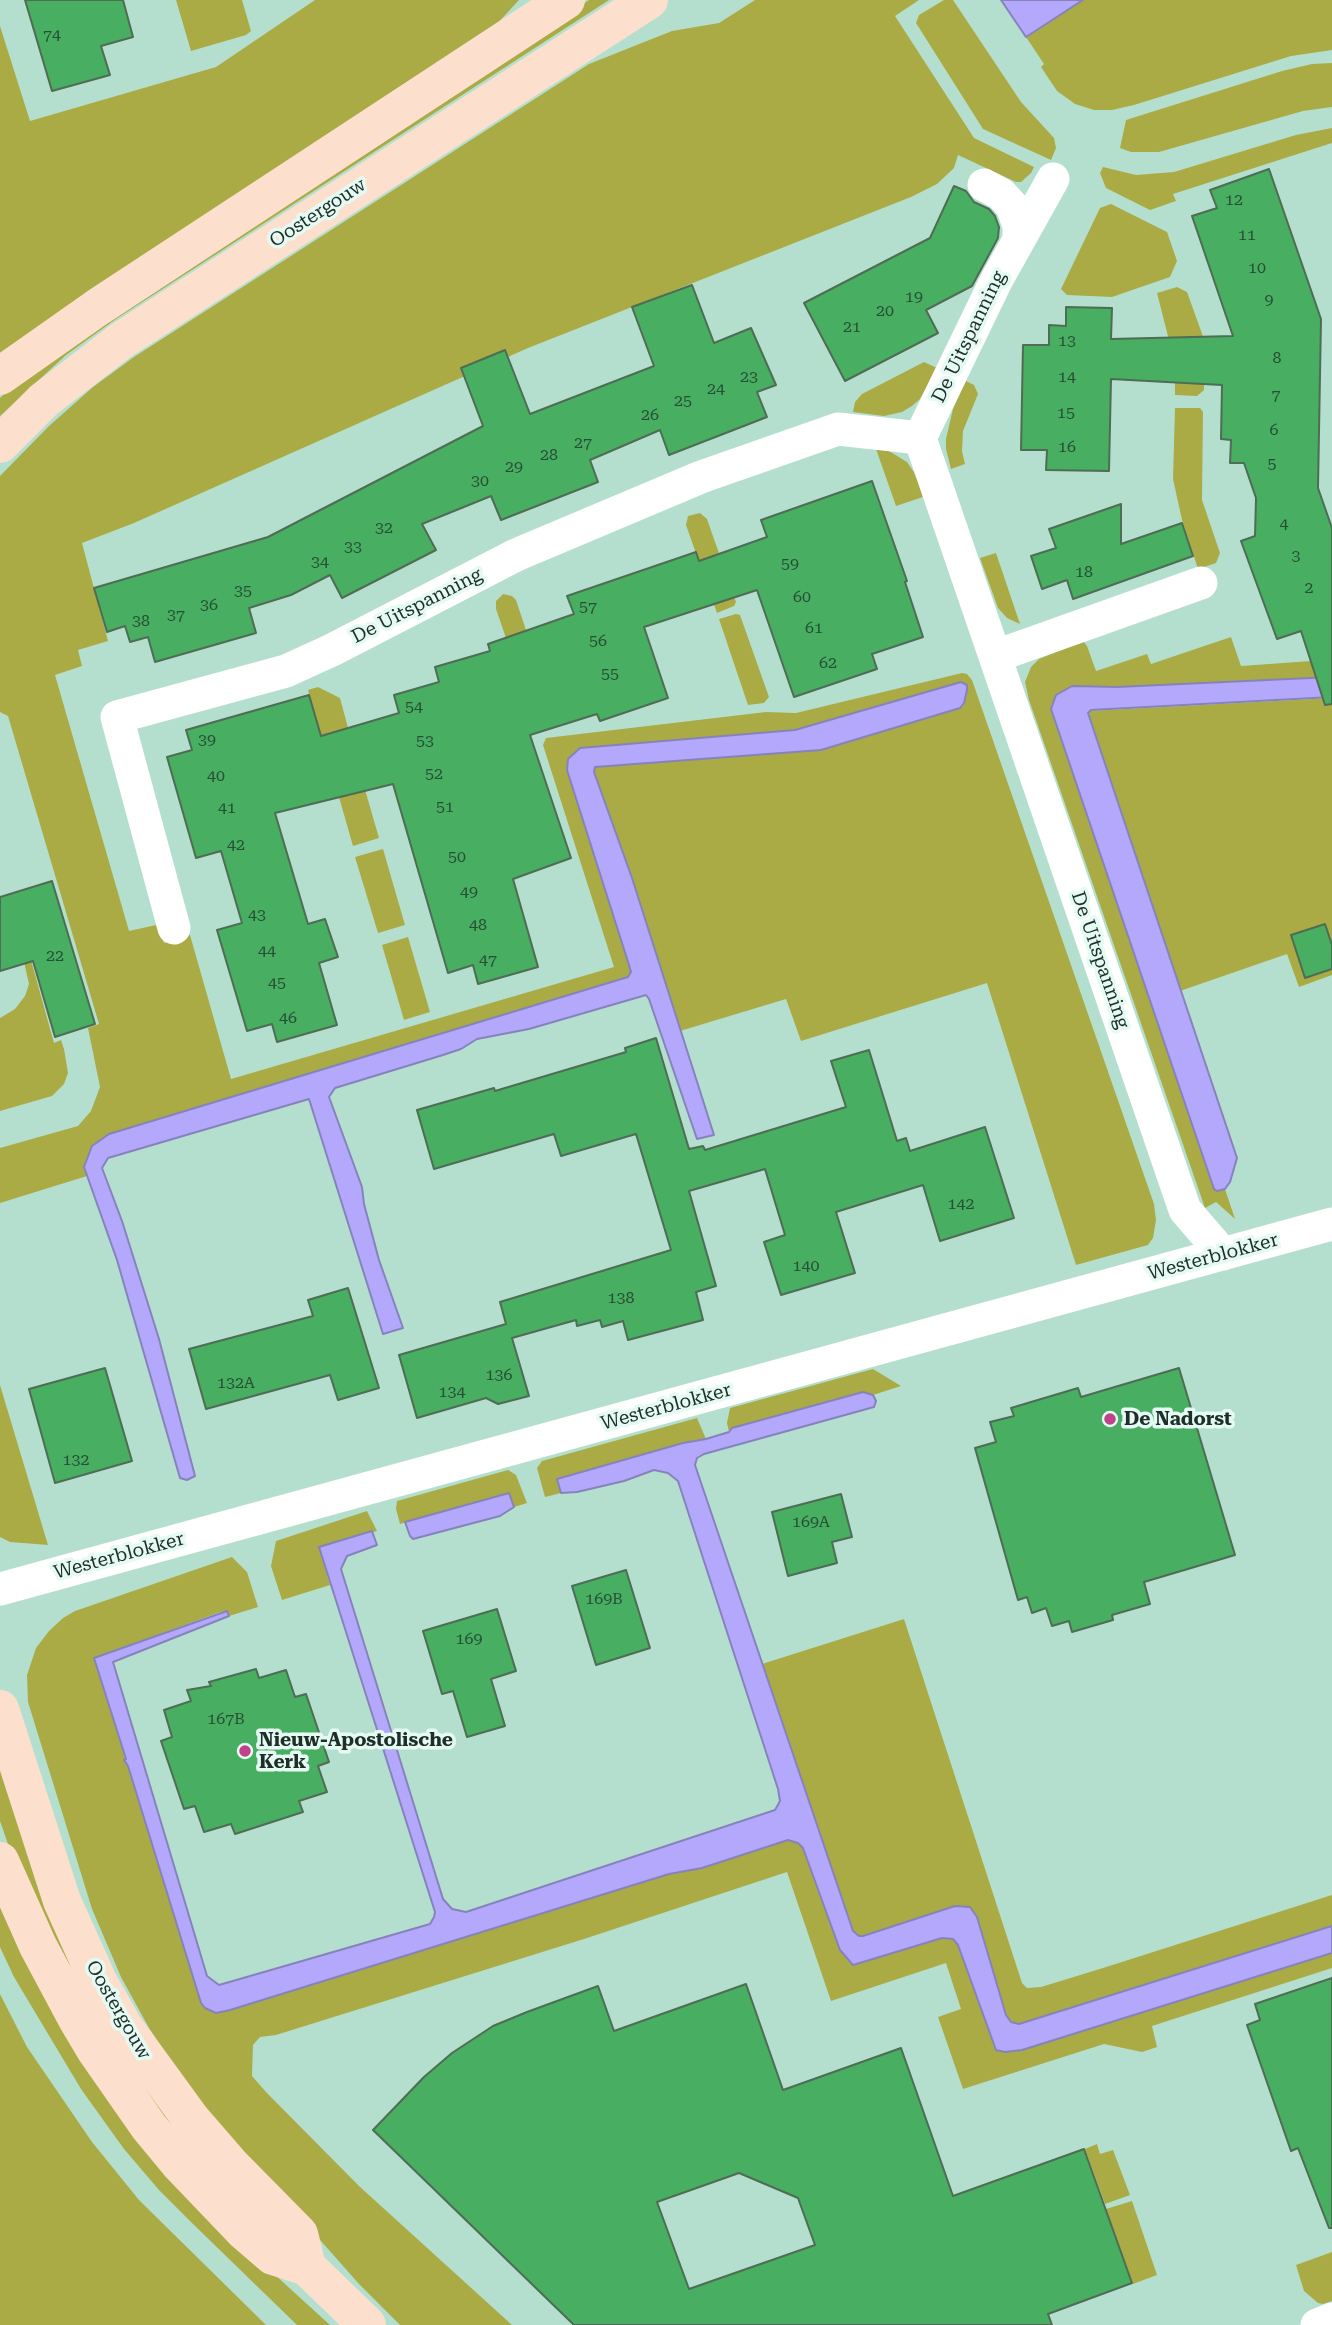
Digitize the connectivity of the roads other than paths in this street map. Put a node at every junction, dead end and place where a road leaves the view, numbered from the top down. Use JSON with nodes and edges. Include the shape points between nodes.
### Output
{"nodes":[{"id":1,"x":566,"y":0,"type":"edge"},
{"id":2,"x":649,"y":0,"type":"edge"},
{"id":3,"x":1053,"y":179,"type":"dead end"},
{"id":4,"x":984,"y":185,"type":"dead end"},
{"id":5,"x":1019,"y":237,"type":"junction"},
{"id":6,"x":0,"y":376,"type":"edge"},
{"id":7,"x":920,"y":438,"type":"junction"},
{"id":8,"x":0,"y":444,"type":"edge"},
{"id":9,"x":1201,"y":583,"type":"dead end"},
{"id":10,"x":996,"y":656,"type":"junction"},
{"id":11,"x":174,"y":928,"type":"dead end"},
{"id":12,"x":1332,"y":1224,"type":"edge"},
{"id":13,"x":1223,"y":1254,"type":"junction"},
{"id":14,"x":0,"y":1589,"type":"edge"},
{"id":15,"x":0,"y":1709,"type":"edge"},
{"id":16,"x":0,"y":1861,"type":"edge"},
{"id":17,"x":307,"y":2267,"type":"junction"},
{"id":18,"x":1332,"y":2319,"type":"edge"},
{"id":19,"x":367,"y":2325,"type":"edge"},
{"id":20,"x":1317,"y":2325,"type":"edge"}],
"edges":[{"from":1,"to":6,"type":"main road"},
{"from":2,"to":8,"type":"main road","name":"Oostergouw","via":[[122,340],[44,400]]},
{"from":3,"to":5,"type":"street","name":"De Uitspanning"},
{"from":4,"to":5,"type":"street","via":[[1012,206]]},
{"from":5,"to":7,"type":"street","name":"De Uitspanning"},
{"from":7,"to":10,"type":"street","name":"De Uitspanning"},
{"from":7,"to":11,"type":"street","name":"De Uitspanning","via":[[838,429],[701,477],[516,555],[286,671],[117,717]]},
{"from":9,"to":10,"type":"street"},
{"from":10,"to":13,"type":"street","name":"De Uitspanning","via":[[1185,1210]]},
{"from":12,"to":13,"type":"street","name":"Westerblokker"},
{"from":13,"to":14,"type":"street","name":"Westerblokker"},
{"from":15,"to":17,"type":"main road","name":"Oostergouw","via":[[62,1901],[111,2004],[191,2119],[299,2234]]},
{"from":16,"to":17,"type":"main road","name":"Oostergouw","via":[[77,2019],[149,2127],[263,2248]]},
{"from":17,"to":19,"type":"main road","name":"Oostergouw"},
{"from":18,"to":20,"type":"street"}]}
